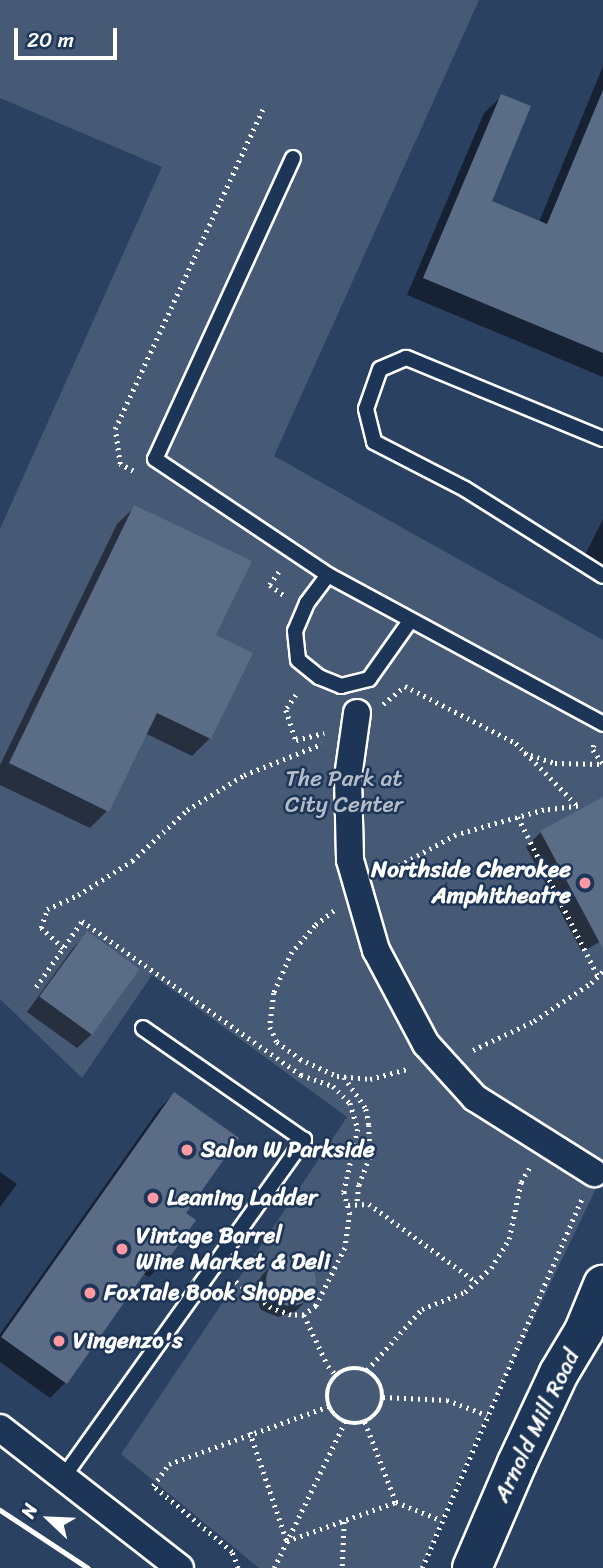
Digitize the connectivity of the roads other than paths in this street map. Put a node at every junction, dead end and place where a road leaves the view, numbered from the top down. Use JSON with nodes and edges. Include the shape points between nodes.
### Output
{"nodes":[{"id":1,"x":293,"y":158,"type":"dead end"},
{"id":2,"x":603,"y":439,"type":"edge"},
{"id":3,"x":328,"y":575,"type":"junction"},
{"id":4,"x":603,"y":576,"type":"edge"},
{"id":5,"x":410,"y":621,"type":"junction"},
{"id":6,"x":358,"y":713,"type":"dead end"},
{"id":7,"x":603,"y":724,"type":"edge"},
{"id":8,"x":143,"y":1027,"type":"dead end"},
{"id":9,"x":594,"y":1173,"type":"road end"},
{"id":10,"x":603,"y":1285,"type":"edge"},
{"id":11,"x":0,"y":1428,"type":"edge"},
{"id":12,"x":62,"y":1479,"type":"junction"},
{"id":13,"x":180,"y":1568,"type":"edge"},
{"id":14,"x":472,"y":1568,"type":"edge"}],
"edges":[{"from":1,"to":3,"type":"lane","via":[[155,459]]},
{"from":2,"to":4,"type":"lane","via":[[406,358],[380,369],[366,409],[374,442],[465,489]]},
{"from":3,"to":5,"type":"lane"},
{"from":3,"to":5,"type":"lane","via":[[307,603],[295,631],[298,660],[319,677],[341,686],[369,679]]},
{"from":5,"to":7,"type":"lane"},
{"from":6,"to":9,"type":"street","via":[[348,778],[350,860],[376,950],[426,1044],[475,1098]]},
{"from":8,"to":12,"type":"lane","via":[[304,1140]]},
{"from":10,"to":14,"type":"main road","name":"Arnold Mill Road"},
{"from":11,"to":12,"type":"street"},
{"from":12,"to":13,"type":"street"}]}
